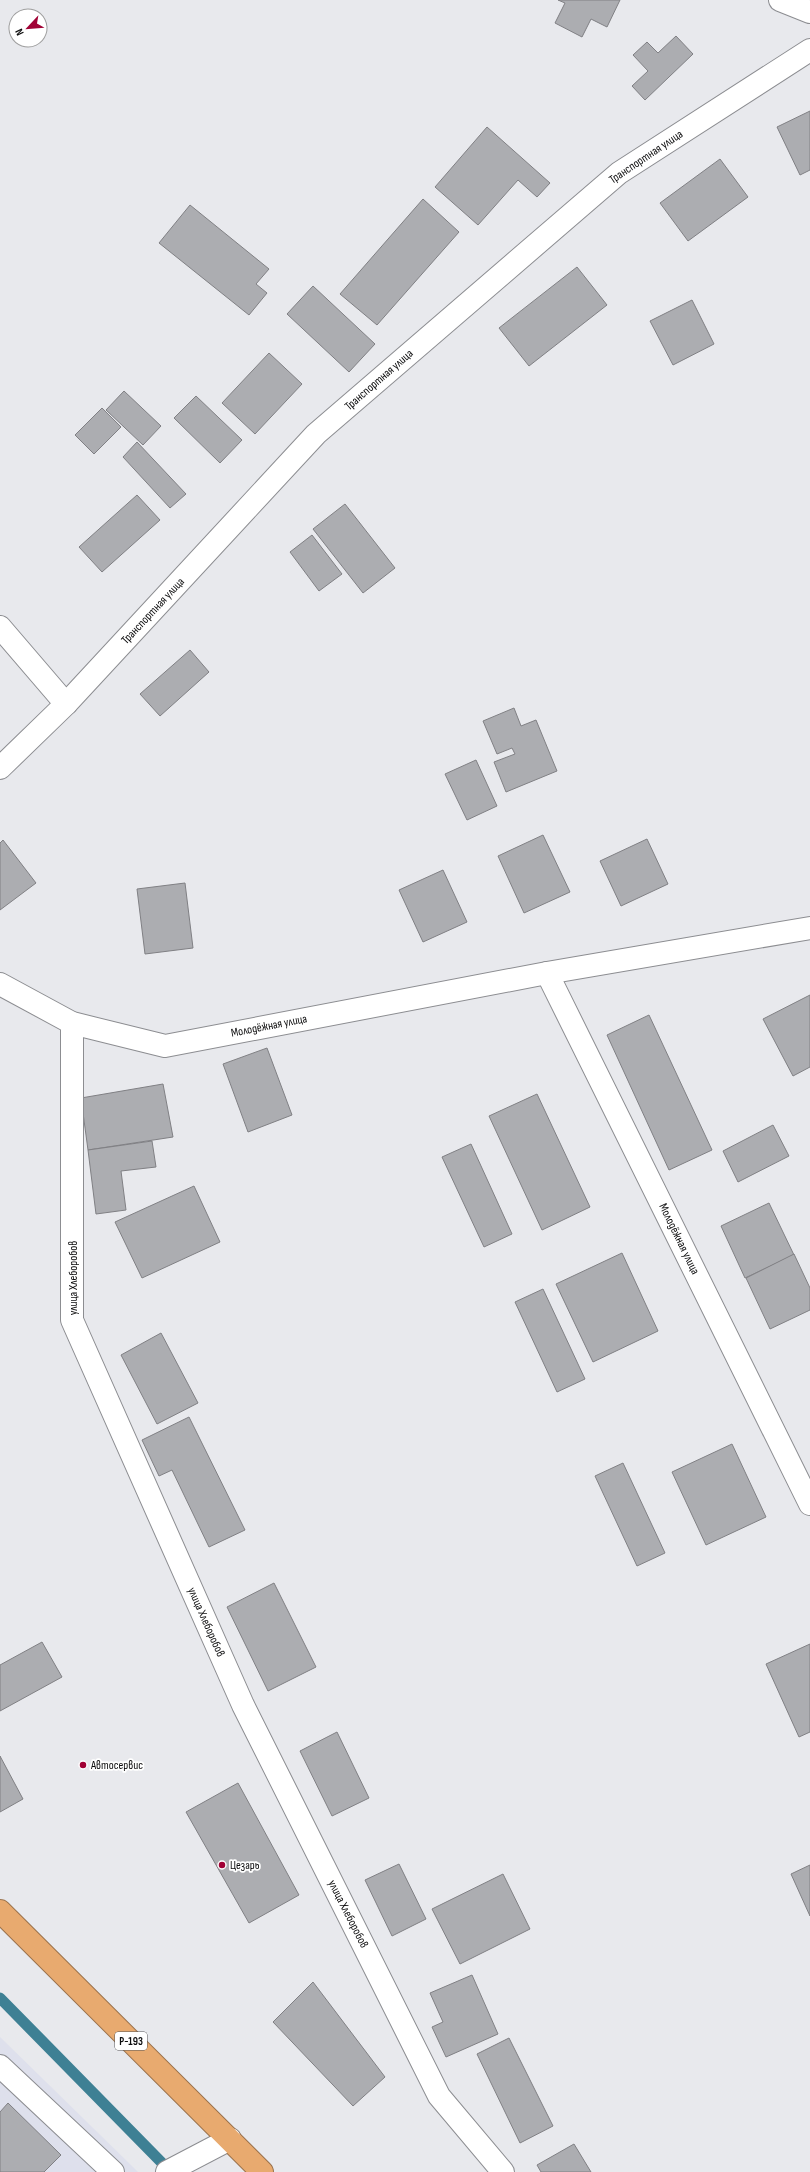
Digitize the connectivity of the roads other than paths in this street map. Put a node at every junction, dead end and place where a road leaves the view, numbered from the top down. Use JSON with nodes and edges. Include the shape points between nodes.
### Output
{"nodes":[{"id":1,"x":780,"y":0,"type":"edge"},
{"id":2,"x":810,"y":12,"type":"edge"},
{"id":3,"x":810,"y":50,"type":"edge"},
{"id":4,"x":0,"y":627,"type":"edge"},
{"id":5,"x":66,"y":704,"type":"junction"},
{"id":6,"x":0,"y":768,"type":"edge"},
{"id":7,"x":810,"y":928,"type":"edge"},
{"id":8,"x":547,"y":973,"type":"junction"},
{"id":9,"x":0,"y":984,"type":"edge"},
{"id":10,"x":72,"y":1023,"type":"junction"},
{"id":11,"x":810,"y":1504,"type":"edge"},
{"id":12,"x":0,"y":1910,"type":"edge"},
{"id":13,"x":0,"y":2066,"type":"edge"},
{"id":14,"x":230,"y":2139,"type":"junction"},
{"id":15,"x":113,"y":2172,"type":"edge"},
{"id":16,"x":167,"y":2172,"type":"edge"},
{"id":17,"x":262,"y":2172,"type":"edge"},
{"id":18,"x":503,"y":2172,"type":"edge"}],
"edges":[{"from":1,"to":2,"type":"street"},
{"from":3,"to":5,"type":"street","name":"Транспортная улица","via":[[619,172],[316,434]]},
{"from":4,"to":5,"type":"street"},
{"from":5,"to":6,"type":"street","name":"Транспортная улица"},
{"from":7,"to":8,"type":"street","name":"Молодёжная улица"},
{"from":8,"to":10,"type":"street","name":"Молодёжная улица","via":[[164,1046]]},
{"from":8,"to":11,"type":"street","name":"Молодёжная улица"},
{"from":9,"to":10,"type":"street","name":"Молодёжная улица"},
{"from":10,"to":18,"type":"street","name":"улица Хлеборобов","via":[[72,1320],[243,1705],[439,2096]]},
{"from":12,"to":14,"type":"highway","number":"Р-193"},
{"from":13,"to":15,"type":"street"},
{"from":14,"to":16,"type":"street"},
{"from":14,"to":17,"type":"highway","number":"Р-193"}]}
